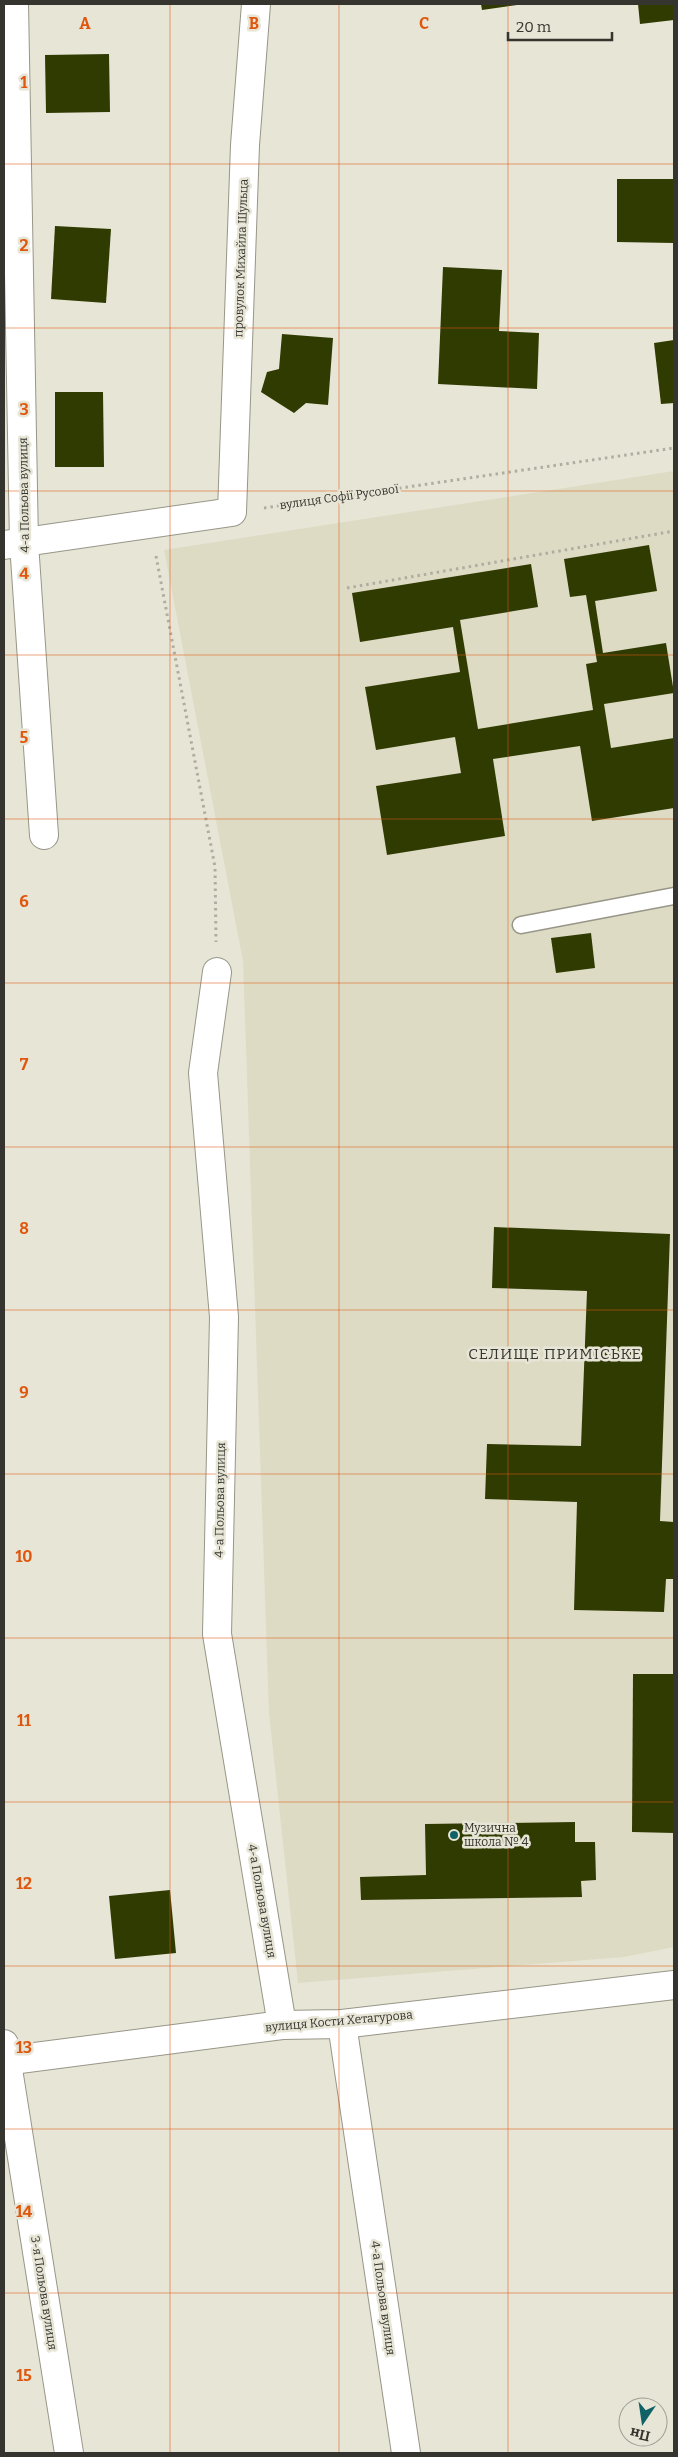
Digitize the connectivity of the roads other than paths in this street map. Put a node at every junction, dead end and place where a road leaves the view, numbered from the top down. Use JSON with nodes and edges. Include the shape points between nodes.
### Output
{"nodes":[{"id":1,"x":14,"y":4,"type":"edge"},
{"id":2,"x":256,"y":4,"type":"edge"},
{"id":3,"x":14,"y":544,"type":"edge"},
{"id":4,"x":44,"y":835,"type":"dead end"},
{"id":5,"x":674,"y":896,"type":"edge"},
{"id":6,"x":521,"y":925,"type":"dead end"},
{"id":7,"x":216,"y":972,"type":"road end"},
{"id":8,"x":674,"y":1985,"type":"edge"},
{"id":9,"x":342,"y":2024,"type":"junction"},
{"id":10,"x":282,"y":2025,"type":"junction"},
{"id":11,"x":5,"y":2056,"type":"edge"},
{"id":12,"x":69,"y":2453,"type":"edge"},
{"id":13,"x":406,"y":2453,"type":"edge"}],
"edges":[{"from":1,"to":3,"type":"street","name":"4-а Польова вулиця"},
{"from":2,"to":3,"type":"street","name":"провулок Михайла Шульца","via":[[245,146],[232,512]]},
{"from":3,"to":4,"type":"street","name":"4-а Польова вулиця"},
{"from":5,"to":6,"type":"lane"},
{"from":7,"to":10,"type":"street","name":"4-а Польова вулиця","via":[[203,1073],[224,1318],[217,1634]]},
{"from":8,"to":9,"type":"street","name":"вулиця Кости Хетагурова"},
{"from":9,"to":10,"type":"street","name":"вулиця Кости Хетагурова"},
{"from":9,"to":13,"type":"street","name":"4-а Польова вулиця"},
{"from":10,"to":11,"type":"street","name":"вулиця Кости Хетагурова"},
{"from":11,"to":12,"type":"street","name":"3-я Польова вулиця"}]}
